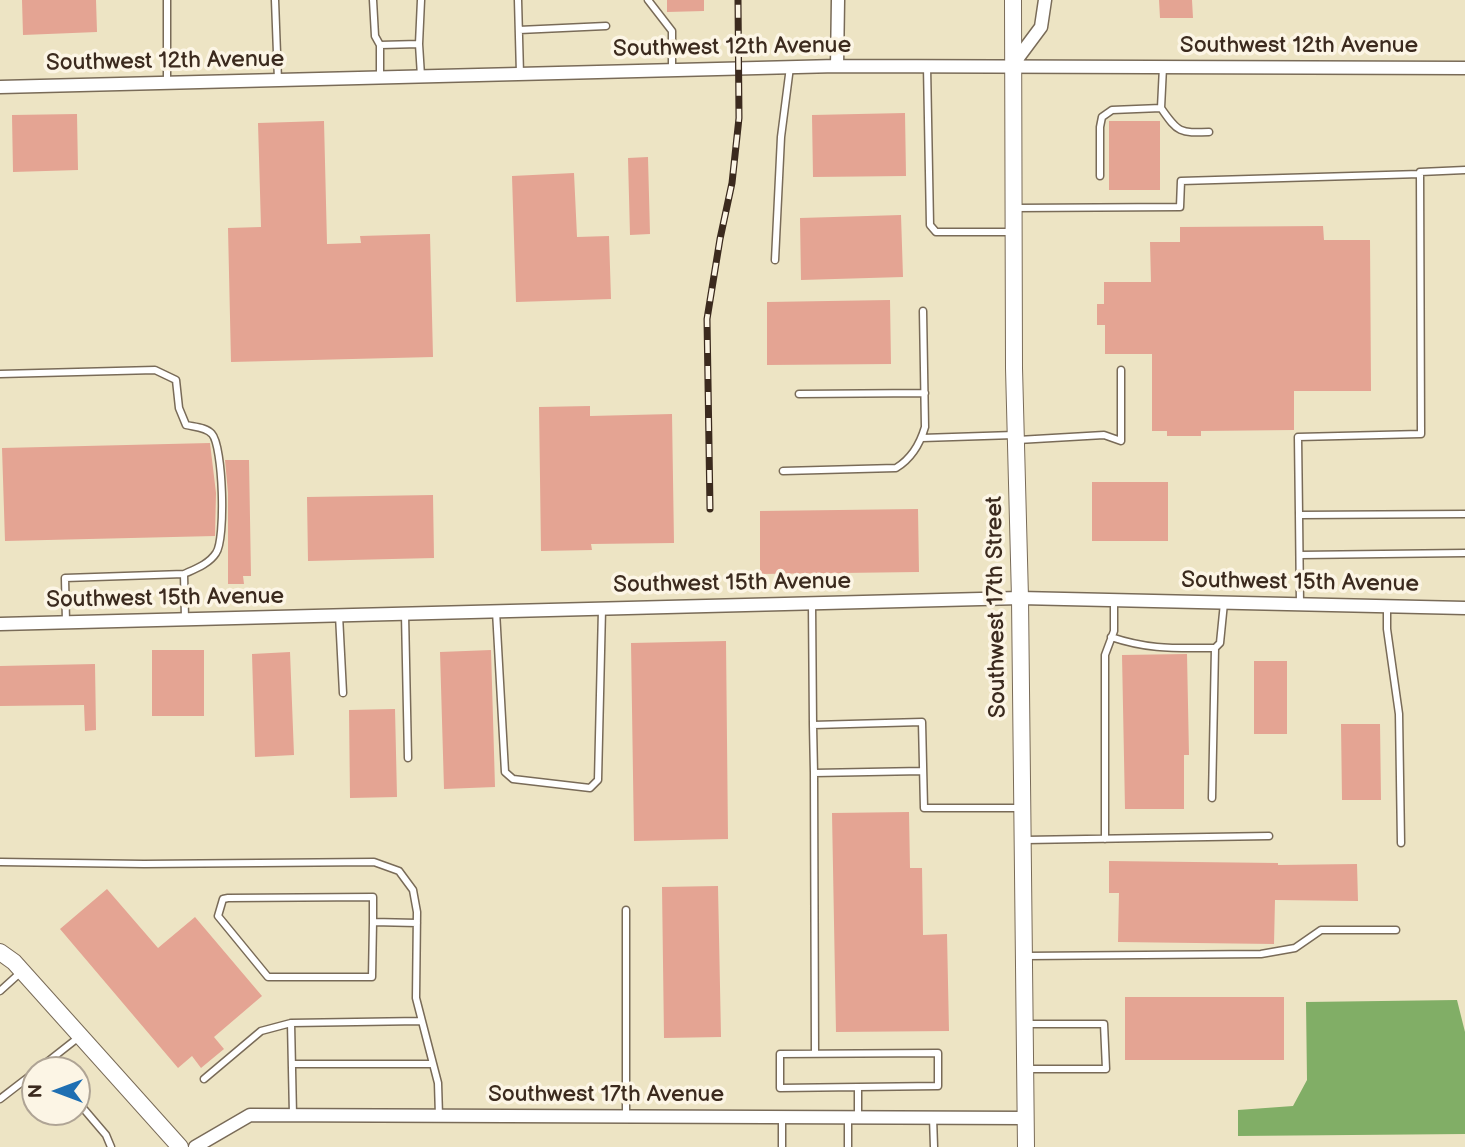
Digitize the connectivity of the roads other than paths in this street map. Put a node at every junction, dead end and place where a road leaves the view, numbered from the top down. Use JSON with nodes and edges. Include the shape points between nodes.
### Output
{"nodes":[{"id":1,"x":167,"y":0,"type":"edge"},
{"id":2,"x":275,"y":0,"type":"edge"},
{"id":3,"x":373,"y":0,"type":"edge"},
{"id":4,"x":421,"y":0,"type":"edge"},
{"id":5,"x":518,"y":0,"type":"edge"},
{"id":6,"x":648,"y":0,"type":"edge"},
{"id":7,"x":838,"y":0,"type":"edge"},
{"id":8,"x":1007,"y":0,"type":"edge"},
{"id":9,"x":1013,"y":0,"type":"edge"},
{"id":10,"x":1045,"y":0,"type":"edge"},
{"id":11,"x":606,"y":26,"type":"dead end"},
{"id":12,"x":519,"y":30,"type":"junction"},
{"id":13,"x":419,"y":44,"type":"junction"},
{"id":14,"x":380,"y":45,"type":"junction"},
{"id":15,"x":837,"y":66,"type":"junction"},
{"id":16,"x":927,"y":66,"type":"junction"},
{"id":17,"x":1012,"y":66,"type":"junction"},
{"id":18,"x":790,"y":67,"type":"junction"},
{"id":19,"x":1163,"y":67,"type":"junction"},
{"id":20,"x":1465,"y":68,"type":"edge"},
{"id":21,"x":672,"y":70,"type":"junction"},
{"id":22,"x":520,"y":74,"type":"junction"},
{"id":23,"x":421,"y":76,"type":"junction"},
{"id":24,"x":380,"y":77,"type":"junction"},
{"id":25,"x":278,"y":80,"type":"junction"},
{"id":26,"x":167,"y":83,"type":"junction"},
{"id":27,"x":0,"y":87,"type":"edge"},
{"id":28,"x":1161,"y":108,"type":"junction"},
{"id":29,"x":1209,"y":132,"type":"dead end"},
{"id":30,"x":1465,"y":170,"type":"edge"},
{"id":31,"x":1420,"y":174,"type":"junction"},
{"id":32,"x":1100,"y":176,"type":"dead end"},
{"id":33,"x":1013,"y":208,"type":"junction"},
{"id":34,"x":1013,"y":232,"type":"junction"},
{"id":35,"x":775,"y":260,"type":"dead end"},
{"id":36,"x":923,"y":311,"type":"dead end"},
{"id":37,"x":1121,"y":370,"type":"dead end"},
{"id":38,"x":0,"y":374,"type":"edge"},
{"id":39,"x":925,"y":393,"type":"junction"},
{"id":40,"x":799,"y":394,"type":"dead end"},
{"id":41,"x":922,"y":438,"type":"junction"},
{"id":42,"x":1016,"y":438,"type":"junction"},
{"id":43,"x":783,"y":471,"type":"dead end"},
{"id":44,"x":1465,"y":514,"type":"edge"},
{"id":45,"x":1299,"y":515,"type":"junction"},
{"id":46,"x":1465,"y":553,"type":"edge"},
{"id":47,"x":1300,"y":555,"type":"junction"},
{"id":48,"x":184,"y":574,"type":"junction"},
{"id":49,"x":1020,"y":598,"type":"junction"},
{"id":50,"x":1114,"y":600,"type":"junction"},
{"id":51,"x":1224,"y":602,"type":"junction"},
{"id":52,"x":812,"y":603,"type":"junction"},
{"id":53,"x":1300,"y":604,"type":"junction"},
{"id":54,"x":1387,"y":606,"type":"junction"},
{"id":55,"x":1465,"y":608,"type":"edge"},
{"id":56,"x":603,"y":609,"type":"junction"},
{"id":57,"x":496,"y":611,"type":"junction"},
{"id":58,"x":405,"y":614,"type":"junction"},
{"id":59,"x":339,"y":615,"type":"junction"},
{"id":60,"x":185,"y":619,"type":"junction"},
{"id":61,"x":66,"y":622,"type":"junction"},
{"id":62,"x":0,"y":624,"type":"edge"},
{"id":63,"x":1111,"y":637,"type":"junction"},
{"id":64,"x":1214,"y":648,"type":"junction"},
{"id":65,"x":343,"y":693,"type":"dead end"},
{"id":66,"x":813,"y":725,"type":"junction"},
{"id":67,"x":408,"y":758,"type":"dead end"},
{"id":68,"x":923,"y":771,"type":"junction"},
{"id":69,"x":814,"y":773,"type":"junction"},
{"id":70,"x":1212,"y":798,"type":"dead end"},
{"id":71,"x":1022,"y":808,"type":"junction"},
{"id":72,"x":1269,"y":836,"type":"dead end"},
{"id":73,"x":1105,"y":839,"type":"junction"},
{"id":74,"x":1023,"y":840,"type":"junction"},
{"id":75,"x":1401,"y":843,"type":"dead end"},
{"id":76,"x":0,"y":862,"type":"edge"},
{"id":77,"x":626,"y":910,"type":"dead end"},
{"id":78,"x":373,"y":922,"type":"junction"},
{"id":79,"x":417,"y":923,"type":"junction"},
{"id":80,"x":1396,"y":930,"type":"dead end"},
{"id":81,"x":0,"y":952,"type":"edge"},
{"id":82,"x":1024,"y":956,"type":"junction"},
{"id":83,"x":23,"y":971,"type":"junction"},
{"id":84,"x":0,"y":990,"type":"edge"},
{"id":85,"x":421,"y":1021,"type":"junction"},
{"id":86,"x":291,"y":1023,"type":"junction"},
{"id":87,"x":1024,"y":1024,"type":"junction"},
{"id":88,"x":80,"y":1036,"type":"junction"},
{"id":89,"x":815,"y":1053,"type":"junction"},
{"id":90,"x":59,"y":1056,"type":"edge"},
{"id":91,"x":292,"y":1064,"type":"junction"},
{"id":92,"x":433,"y":1064,"type":"junction"},
{"id":93,"x":1025,"y":1069,"type":"junction"},
{"id":94,"x":204,"y":1079,"type":"dead end"},
{"id":95,"x":21,"y":1083,"type":"edge"},
{"id":96,"x":859,"y":1087,"type":"junction"},
{"id":97,"x":0,"y":1099,"type":"edge"},
{"id":98,"x":293,"y":1115,"type":"junction"},
{"id":99,"x":439,"y":1116,"type":"junction"},
{"id":100,"x":626,"y":1116,"type":"junction"},
{"id":101,"x":782,"y":1116,"type":"junction"},
{"id":102,"x":91,"y":1117,"type":"edge"},
{"id":103,"x":853,"y":1117,"type":"junction"},
{"id":104,"x":933,"y":1117,"type":"junction"},
{"id":105,"x":1025,"y":1118,"type":"junction"},
{"id":106,"x":111,"y":1147,"type":"edge"},
{"id":107,"x":180,"y":1147,"type":"edge"},
{"id":108,"x":195,"y":1147,"type":"edge"},
{"id":109,"x":782,"y":1147,"type":"edge"},
{"id":110,"x":848,"y":1147,"type":"edge"},
{"id":111,"x":934,"y":1147,"type":"edge"},
{"id":112,"x":1026,"y":1147,"type":"edge"}],
"edges":[{"from":1,"to":26,"type":"lane"},
{"from":2,"to":25,"type":"lane"},
{"from":3,"to":14,"type":"lane","via":[[375,36]]},
{"from":4,"to":13,"type":"lane"},
{"from":5,"to":12,"type":"lane"},
{"from":6,"to":21,"type":"lane","via":[[672,31]]},
{"from":7,"to":15,"type":"street"},
{"from":8,"to":17,"type":"main road","name":"Southwest 17th Street"},
{"from":9,"to":17,"type":"main road","name":"Southwest 17th Street"},
{"from":10,"to":17,"type":"street","via":[[1041,27]]},
{"from":11,"to":12,"type":"lane"},
{"from":12,"to":22,"type":"lane"},
{"from":13,"to":14,"type":"lane"},
{"from":13,"to":23,"type":"lane"},
{"from":14,"to":24,"type":"lane"},
{"from":15,"to":16,"type":"street","name":"Southwest 12th Avenue"},
{"from":15,"to":18,"type":"street","name":"Southwest 12th Avenue"},
{"from":16,"to":17,"type":"street","name":"Southwest 12th Avenue"},
{"from":16,"to":34,"type":"lane","via":[[930,225],[936,232]]},
{"from":17,"to":19,"type":"street","name":"Southwest 12th Avenue"},
{"from":17,"to":33,"type":"main road","name":"Southwest 17th Street"},
{"from":18,"to":21,"type":"street","name":"Southwest 12th Avenue"},
{"from":18,"to":35,"type":"lane","via":[[781,137]]},
{"from":19,"to":20,"type":"street","name":"Southwest 12th Avenue"},
{"from":19,"to":28,"type":"lane"},
{"from":21,"to":22,"type":"street","name":"Southwest 12th Avenue"},
{"from":22,"to":23,"type":"street","name":"Southwest 12th Avenue"},
{"from":23,"to":24,"type":"street","name":"Southwest 12th Avenue"},
{"from":24,"to":25,"type":"street","name":"Southwest 12th Avenue"},
{"from":25,"to":26,"type":"street","name":"Southwest 12th Avenue"},
{"from":26,"to":27,"type":"street","name":"Southwest 12th Avenue"},
{"from":28,"to":29,"type":"lane","via":[[1176,129]]},
{"from":28,"to":32,"type":"lane","via":[[1111,110],[1102,117]]},
{"from":30,"to":31,"type":"lane"},
{"from":31,"to":33,"type":"lane","via":[[1181,181],[1180,207]]},
{"from":31,"to":45,"type":"lane","via":[[1421,434],[1297,436]]},
{"from":33,"to":34,"type":"main road","name":"Southwest 17th Street"},
{"from":34,"to":42,"type":"main road","name":"Southwest 17th Street"},
{"from":36,"to":39,"type":"lane"},
{"from":37,"to":42,"type":"lane","via":[[1121,440],[1104,435]]},
{"from":38,"to":48,"type":"lane","via":[[155,370],[176,380],[186,425],[214,435],[221,497],[222,533],[217,553]]},
{"from":39,"to":40,"type":"lane"},
{"from":39,"to":41,"type":"lane"},
{"from":41,"to":42,"type":"lane"},
{"from":41,"to":43,"type":"lane","via":[[907,461],[896,468]]},
{"from":42,"to":49,"type":"main road","name":"Southwest 17th Street"},
{"from":44,"to":45,"type":"lane"},
{"from":45,"to":47,"type":"lane"},
{"from":46,"to":47,"type":"lane"},
{"from":47,"to":53,"type":"lane"},
{"from":48,"to":60,"type":"lane"},
{"from":48,"to":61,"type":"lane","via":[[65,578]]},
{"from":49,"to":50,"type":"street","name":"Southwest 15th Avenue"},
{"from":49,"to":52,"type":"street","name":"Southwest 15th Avenue"},
{"from":49,"to":71,"type":"main road","name":"Southwest 17th Street"},
{"from":50,"to":51,"type":"street","name":"Southwest 15th Avenue"},
{"from":50,"to":63,"type":"lane"},
{"from":51,"to":53,"type":"street","name":"Southwest 15th Avenue"},
{"from":51,"to":64,"type":"lane","via":[[1220,643]]},
{"from":52,"to":56,"type":"street","name":"Southwest 15th Avenue"},
{"from":52,"to":66,"type":"lane"},
{"from":53,"to":54,"type":"street","name":"Southwest 15th Avenue"},
{"from":54,"to":55,"type":"street","name":"Southwest 15th Avenue"},
{"from":54,"to":75,"type":"lane","via":[[1399,714]]},
{"from":56,"to":57,"type":"street","name":"Southwest 15th Avenue"},
{"from":56,"to":57,"type":"lane","via":[[598,780],[590,788],[513,779],[505,772]]},
{"from":57,"to":58,"type":"street","name":"Southwest 15th Avenue"},
{"from":58,"to":59,"type":"street","name":"Southwest 15th Avenue"},
{"from":58,"to":67,"type":"lane"},
{"from":59,"to":60,"type":"street","name":"Southwest 15th Avenue"},
{"from":59,"to":65,"type":"lane"},
{"from":60,"to":61,"type":"street","name":"Southwest 15th Avenue"},
{"from":61,"to":62,"type":"street","name":"Southwest 15th Avenue"},
{"from":63,"to":64,"type":"lane","via":[[1155,648]]},
{"from":63,"to":73,"type":"lane","via":[[1104,683]]},
{"from":64,"to":70,"type":"lane"},
{"from":66,"to":68,"type":"lane","via":[[922,722]]},
{"from":66,"to":69,"type":"lane"},
{"from":68,"to":69,"type":"lane"},
{"from":68,"to":71,"type":"lane","via":[[924,808]]},
{"from":69,"to":89,"type":"lane"},
{"from":71,"to":74,"type":"main road","name":"Southwest 17th Street"},
{"from":72,"to":73,"type":"lane"},
{"from":73,"to":74,"type":"lane"},
{"from":74,"to":82,"type":"main road","name":"Southwest 17th Street"},
{"from":76,"to":79,"type":"lane","via":[[374,862],[399,872],[413,890]]},
{"from":77,"to":100,"type":"lane"},
{"from":78,"to":78,"type":"lane","via":[[373,897],[228,898],[223,899],[218,916],[268,977],[372,976]]},
{"from":78,"to":79,"type":"lane"},
{"from":79,"to":85,"type":"lane","via":[[416,998]]},
{"from":80,"to":82,"type":"lane","via":[[1321,930],[1295,948],[1261,954]]},
{"from":81,"to":83,"type":"main road"},
{"from":82,"to":87,"type":"main road","name":"Southwest 17th Street"},
{"from":83,"to":84,"type":"lane"},
{"from":83,"to":88,"type":"main road"},
{"from":85,"to":86,"type":"lane"},
{"from":85,"to":92,"type":"lane"},
{"from":86,"to":91,"type":"lane"},
{"from":86,"to":94,"type":"lane","via":[[261,1031]]},
{"from":87,"to":93,"type":"main road","name":"Southwest 17th Street"},
{"from":87,"to":93,"type":"lane","via":[[1104,1024],[1106,1069]]},
{"from":88,"to":90,"type":"lane"},
{"from":88,"to":107,"type":"main road"},
{"from":89,"to":96,"type":"lane","via":[[780,1054],[780,1088]]},
{"from":89,"to":96,"type":"lane","via":[[939,1053],[938,1086]]},
{"from":91,"to":92,"type":"lane"},
{"from":91,"to":98,"type":"lane"},
{"from":92,"to":99,"type":"lane"},
{"from":93,"to":105,"type":"main road","name":"Southwest 17th Street"},
{"from":95,"to":97,"type":"lane"},
{"from":96,"to":103,"type":"lane"},
{"from":98,"to":99,"type":"street","name":"Southwest 17th Avenue"},
{"from":98,"to":108,"type":"street","name":"Southwest 17th Avenue","via":[[250,1115]]},
{"from":99,"to":100,"type":"street","name":"Southwest 17th Avenue"},
{"from":100,"to":101,"type":"street","name":"Southwest 17th Avenue"},
{"from":101,"to":103,"type":"street","name":"Southwest 17th Avenue"},
{"from":101,"to":109,"type":"lane"},
{"from":102,"to":106,"type":"lane"},
{"from":103,"to":104,"type":"street","name":"Southwest 17th Avenue"},
{"from":103,"to":110,"type":"lane"},
{"from":104,"to":105,"type":"street","name":"Southwest 17th Avenue"},
{"from":104,"to":111,"type":"lane"},
{"from":105,"to":112,"type":"main road","name":"Southwest 17th Street"}]}
